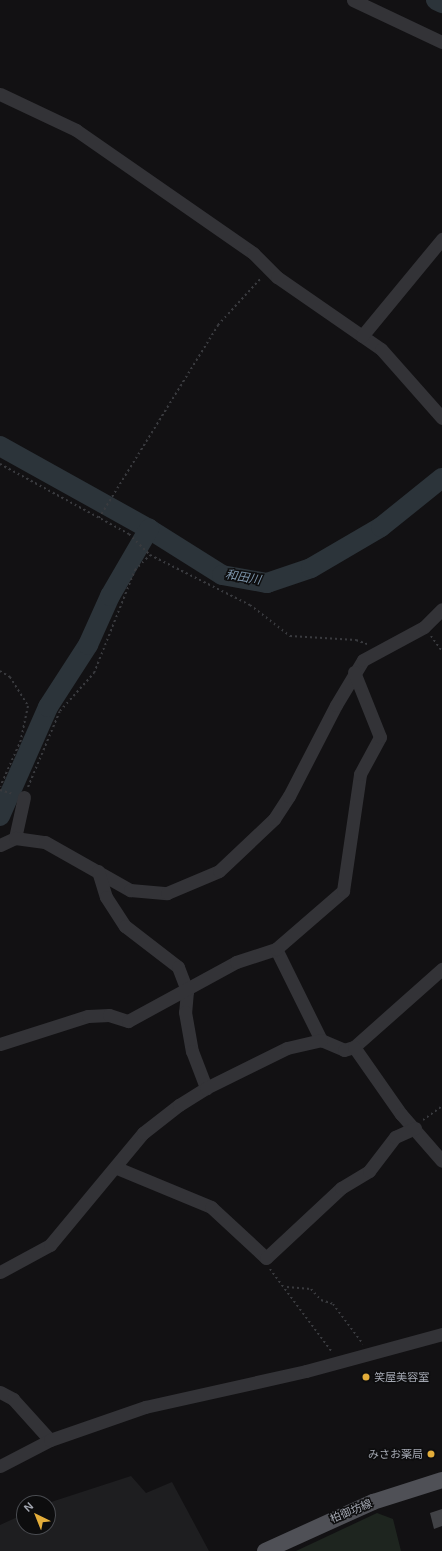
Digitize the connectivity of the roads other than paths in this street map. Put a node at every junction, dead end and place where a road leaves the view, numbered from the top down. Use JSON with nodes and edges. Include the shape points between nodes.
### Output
{"nodes":[{"id":1,"x":353,"y":0,"type":"edge"},
{"id":2,"x":442,"y":42,"type":"edge"},
{"id":3,"x":0,"y":94,"type":"edge"},
{"id":4,"x":442,"y":239,"type":"edge"},
{"id":5,"x":362,"y":336,"type":"junction"},
{"id":6,"x":442,"y":418,"type":"edge"},
{"id":7,"x":442,"y":610,"type":"edge"},
{"id":8,"x":354,"y":672,"type":"junction"},
{"id":9,"x":24,"y":797,"type":"road end"},
{"id":10,"x":15,"y":838,"type":"junction"},
{"id":11,"x":0,"y":845,"type":"edge"},
{"id":12,"x":98,"y":871,"type":"junction"},
{"id":13,"x":276,"y":949,"type":"junction"},
{"id":14,"x":442,"y":969,"type":"edge"},
{"id":15,"x":187,"y":991,"type":"junction"},
{"id":16,"x":321,"y":1040,"type":"junction"},
{"id":17,"x":0,"y":1044,"type":"edge"},
{"id":18,"x":354,"y":1047,"type":"junction"},
{"id":19,"x":206,"y":1088,"type":"junction"},
{"id":20,"x":415,"y":1127,"type":"junction"},
{"id":21,"x":442,"y":1161,"type":"edge"},
{"id":22,"x":117,"y":1168,"type":"junction"},
{"id":23,"x":0,"y":1272,"type":"edge"},
{"id":24,"x":442,"y":1334,"type":"edge"},
{"id":25,"x":0,"y":1392,"type":"edge"},
{"id":26,"x":50,"y":1440,"type":"junction"},
{"id":27,"x":0,"y":1466,"type":"edge"},
{"id":28,"x":442,"y":1480,"type":"edge"},
{"id":29,"x":264,"y":1551,"type":"edge"}],
"edges":[{"from":1,"to":2,"type":"street"},
{"from":3,"to":5,"type":"street","via":[[76,130],[254,253],[269,269]]},
{"from":4,"to":5,"type":"street"},
{"from":5,"to":6,"type":"street","via":[[381,348]]},
{"from":7,"to":8,"type":"street","via":[[424,627],[363,660]]},
{"from":8,"to":12,"type":"street","via":[[289,796],[274,818],[219,871],[167,893],[130,890]]},
{"from":8,"to":13,"type":"street","via":[[380,737],[360,774],[348,874],[343,891]]},
{"from":9,"to":10,"type":"street"},
{"from":10,"to":11,"type":"street"},
{"from":10,"to":12,"type":"street","via":[[45,842]]},
{"from":12,"to":15,"type":"street","via":[[106,897],[125,926],[178,967]]},
{"from":13,"to":15,"type":"street","via":[[236,962]]},
{"from":13,"to":16,"type":"street"},
{"from":14,"to":18,"type":"street"},
{"from":15,"to":17,"type":"street","via":[[128,1021],[109,1015],[88,1016]]},
{"from":15,"to":19,"type":"street","via":[[185,1012],[192,1050]]},
{"from":16,"to":18,"type":"street","via":[[333,1048]]},
{"from":16,"to":19,"type":"street","via":[[287,1048]]},
{"from":18,"to":20,"type":"street","via":[[401,1114]]},
{"from":19,"to":22,"type":"street","via":[[143,1133]]},
{"from":20,"to":21,"type":"street"},
{"from":20,"to":22,"type":"street","via":[[394,1137],[369,1171],[341,1188],[266,1258],[211,1206]]},
{"from":22,"to":23,"type":"street","via":[[50,1245]]},
{"from":24,"to":26,"type":"street","via":[[338,1363],[145,1407]]},
{"from":25,"to":26,"type":"street","via":[[13,1399]]},
{"from":26,"to":27,"type":"street"},
{"from":28,"to":29,"type":"main road","name":"柏御坊線","via":[[373,1502]]}]}
